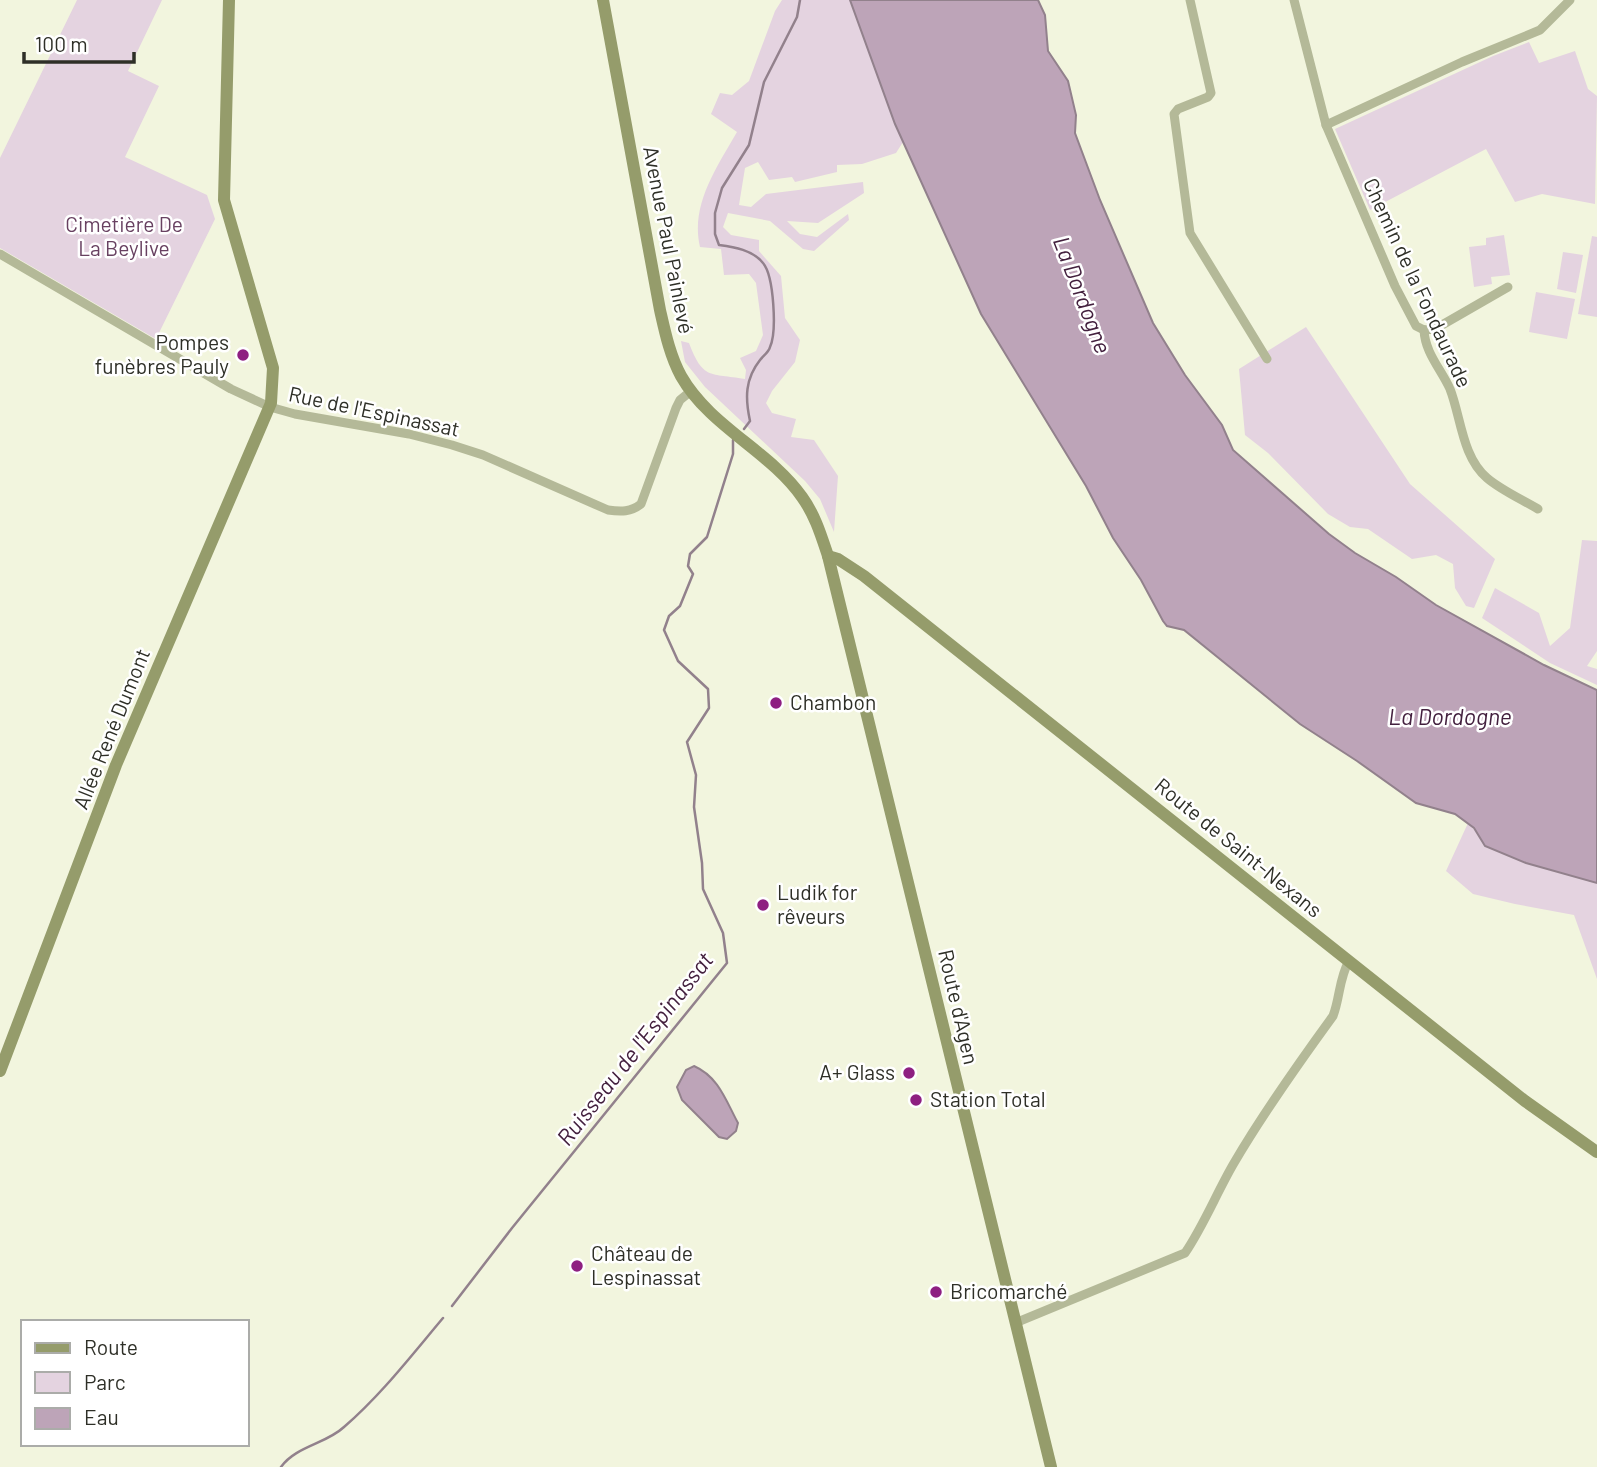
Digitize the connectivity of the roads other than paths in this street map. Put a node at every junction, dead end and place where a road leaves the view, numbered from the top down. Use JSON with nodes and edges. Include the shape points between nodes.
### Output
{"nodes":[{"id":1,"x":229,"y":0,"type":"edge"},
{"id":2,"x":603,"y":0,"type":"edge"},
{"id":3,"x":1190,"y":0,"type":"edge"},
{"id":4,"x":1294,"y":0,"type":"edge"},
{"id":5,"x":1570,"y":0,"type":"edge"},
{"id":6,"x":1326,"y":125,"type":"junction"},
{"id":7,"x":0,"y":254,"type":"edge"},
{"id":8,"x":1508,"y":287,"type":"dead end"},
{"id":9,"x":1424,"y":330,"type":"junction"},
{"id":10,"x":1267,"y":359,"type":"dead end"},
{"id":11,"x":691,"y":391,"type":"junction"},
{"id":12,"x":270,"y":407,"type":"junction"},
{"id":13,"x":1538,"y":509,"type":"dead end"},
{"id":14,"x":829,"y":560,"type":"junction"},
{"id":15,"x":853,"y":571,"type":"junction"},
{"id":16,"x":836,"y":590,"type":"junction"},
{"id":17,"x":1349,"y":961,"type":"junction"},
{"id":18,"x":0,"y":1071,"type":"edge"},
{"id":19,"x":1597,"y":1152,"type":"edge"},
{"id":20,"x":1015,"y":1323,"type":"junction"},
{"id":21,"x":1051,"y":1467,"type":"edge"}],
"edges":[{"from":1,"to":12,"type":"main road","name":"Allée René Dumont","via":[[224,200],[273,368]]},
{"from":2,"to":11,"type":"main road","name":"Avenue Paul Painlevé","via":[[660,310],[671,353]]},
{"from":3,"to":10,"type":"street","via":[[1211,93],[1174,114],[1191,233]]},
{"from":4,"to":6,"type":"street","name":"Chemin de la Fondaurade"},
{"from":5,"to":6,"type":"street","via":[[1539,30]]},
{"from":6,"to":9,"type":"street","name":"Chemin de la Fondaurade","via":[[1395,286],[1416,326]]},
{"from":7,"to":12,"type":"street","name":"Rue de l'Espinassat","via":[[231,389]]},
{"from":8,"to":9,"type":"street","via":[[1435,329]]},
{"from":9,"to":13,"type":"street","name":"Chemin de la Fondaurade","via":[[1424,343],[1450,390],[1475,463],[1486,477]]},
{"from":11,"to":12,"type":"street","name":"Rue de l'Espinassat","via":[[676,408],[641,503],[622,512],[452,445]]},
{"from":11,"to":14,"type":"main road","name":"Avenue Paul Painlevé","via":[[801,495],[820,530]]},
{"from":12,"to":18,"type":"main road","name":"Allée René Dumont","via":[[116,765]]},
{"from":14,"to":15,"type":"main road","name":"Route de Saint-Nexans"},
{"from":14,"to":16,"type":"main road","name":"Route d'Agen"},
{"from":15,"to":16,"type":"main road","via":[[839,579]]},
{"from":15,"to":17,"type":"main road","name":"Route de Saint-Nexans"},
{"from":16,"to":20,"type":"main road","name":"Route d'Agen"},
{"from":17,"to":19,"type":"main road","name":"Route de Saint-Nexans","via":[[1525,1101]]},
{"from":17,"to":20,"type":"street","via":[[1333,1016],[1264,1113],[1185,1253]]},
{"from":20,"to":21,"type":"main road","name":"Route d'Agen"}]}
